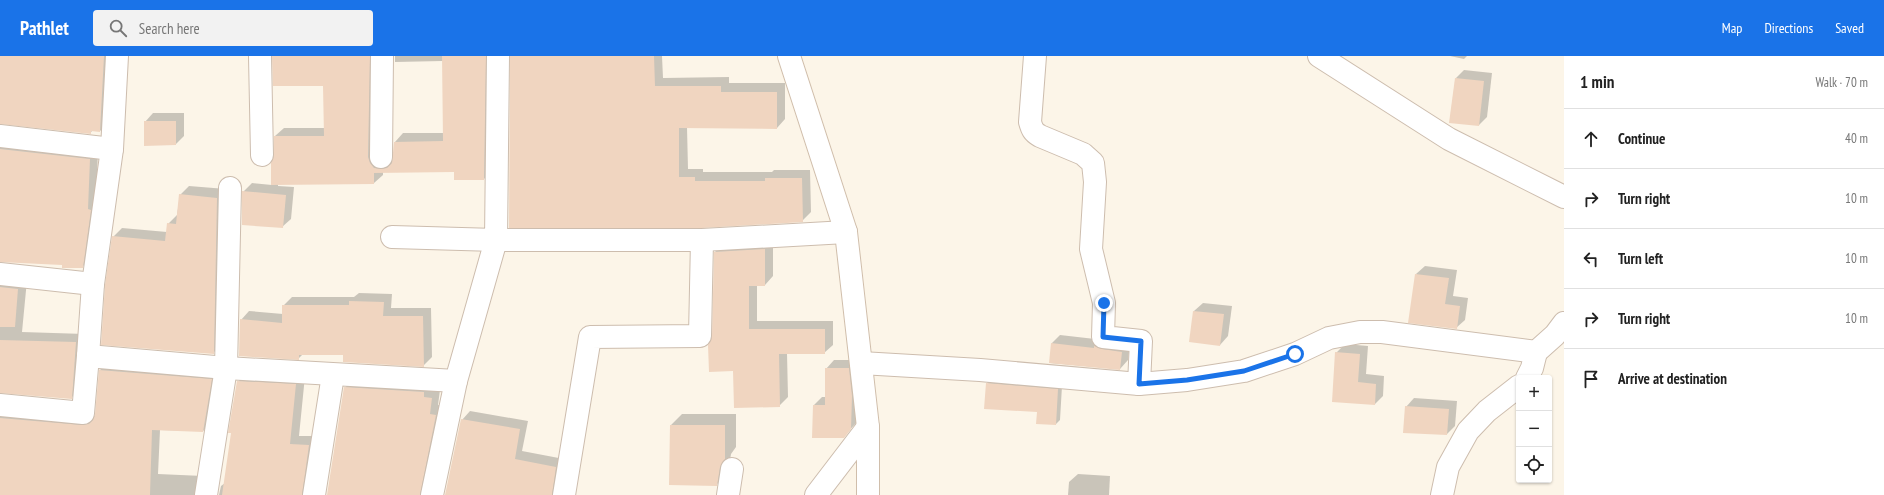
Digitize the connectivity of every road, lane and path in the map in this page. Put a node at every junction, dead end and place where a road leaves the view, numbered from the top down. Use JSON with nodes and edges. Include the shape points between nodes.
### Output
{"nodes":[{"id":1,"x":117,"y":56,"type":"edge"},
{"id":2,"x":260,"y":56,"type":"edge"},
{"id":3,"x":382,"y":56,"type":"edge"},
{"id":4,"x":498,"y":56,"type":"edge"},
{"id":5,"x":790,"y":56,"type":"edge"},
{"id":6,"x":1035,"y":56,"type":"edge"},
{"id":7,"x":1318,"y":56,"type":"edge"},
{"id":8,"x":0,"y":136,"type":"edge"},
{"id":9,"x":112,"y":149,"type":"junction"},
{"id":10,"x":262,"y":155,"type":"dead end"},
{"id":11,"x":381,"y":158,"type":"dead end"},
{"id":12,"x":230,"y":188,"type":"dead end"},
{"id":13,"x":1564,"y":197,"type":"edge"},
{"id":14,"x":846,"y":232,"type":"junction"},
{"id":15,"x":392,"y":237,"type":"dead end"},
{"id":16,"x":496,"y":240,"type":"junction"},
{"id":17,"x":702,"y":240,"type":"junction"},
{"id":18,"x":0,"y":274,"type":"edge"},
{"id":19,"x":93,"y":284,"type":"junction"},
{"id":20,"x":1564,"y":323,"type":"edge"},
{"id":21,"x":1536,"y":352,"type":"junction"},
{"id":22,"x":88,"y":356,"type":"junction"},
{"id":23,"x":861,"y":363,"type":"junction"},
{"id":24,"x":226,"y":368,"type":"junction"},
{"id":25,"x":333,"y":375,"type":"junction"},
{"id":26,"x":1528,"y":375,"type":"edge"},
{"id":27,"x":456,"y":381,"type":"junction"},
{"id":28,"x":1139,"y":384,"type":"junction"},
{"id":29,"x":1516,"y":388,"type":"edge"},
{"id":30,"x":0,"y":405,"type":"edge"},
{"id":31,"x":868,"y":427,"type":"junction"},
{"id":32,"x":732,"y":469,"type":"dead end"},
{"id":33,"x":206,"y":495,"type":"edge"},
{"id":34,"x":314,"y":495,"type":"edge"},
{"id":35,"x":432,"y":495,"type":"edge"},
{"id":36,"x":564,"y":495,"type":"edge"},
{"id":37,"x":728,"y":495,"type":"edge"},
{"id":38,"x":816,"y":495,"type":"edge"},
{"id":39,"x":868,"y":495,"type":"edge"},
{"id":40,"x":1442,"y":495,"type":"edge"}],
"edges":[{"from":1,"to":9,"type":"street"},
{"from":2,"to":10,"type":"street"},
{"from":3,"to":11,"type":"street"},
{"from":4,"to":16,"type":"street"},
{"from":5,"to":14,"type":"street"},
{"from":6,"to":28,"type":"street","via":[[1031,128],[1034,133],[1083,154],[1093,163],[1095,182],[1091,249],[1104,303],[1103,337],[1141,341]]},
{"from":7,"to":13,"type":"street","via":[[1449,139]]},
{"from":8,"to":9,"type":"street"},
{"from":9,"to":19,"type":"street"},
{"from":12,"to":24,"type":"street"},
{"from":14,"to":17,"type":"street"},
{"from":14,"to":23,"type":"street"},
{"from":15,"to":16,"type":"street"},
{"from":16,"to":17,"type":"street"},
{"from":16,"to":27,"type":"street"},
{"from":17,"to":36,"type":"street","via":[[700,336],[590,337]]},
{"from":18,"to":19,"type":"street"},
{"from":19,"to":22,"type":"street"},
{"from":20,"to":21,"type":"street"},
{"from":21,"to":26,"type":"street"},
{"from":21,"to":28,"type":"street","via":[[1382,332],[1360,332],[1329,338],[1295,354],[1244,371]]},
{"from":22,"to":24,"type":"street"},
{"from":22,"to":30,"type":"street","via":[[83,413]]},
{"from":23,"to":28,"type":"street"},
{"from":23,"to":31,"type":"street"},
{"from":24,"to":25,"type":"street"},
{"from":24,"to":33,"type":"street"},
{"from":25,"to":27,"type":"street"},
{"from":25,"to":34,"type":"street"},
{"from":27,"to":35,"type":"street"},
{"from":29,"to":40,"type":"street","via":[[1487,411],[1468,431],[1448,467]]},
{"from":31,"to":38,"type":"street"},
{"from":31,"to":39,"type":"street"},
{"from":32,"to":37,"type":"street"}]}
